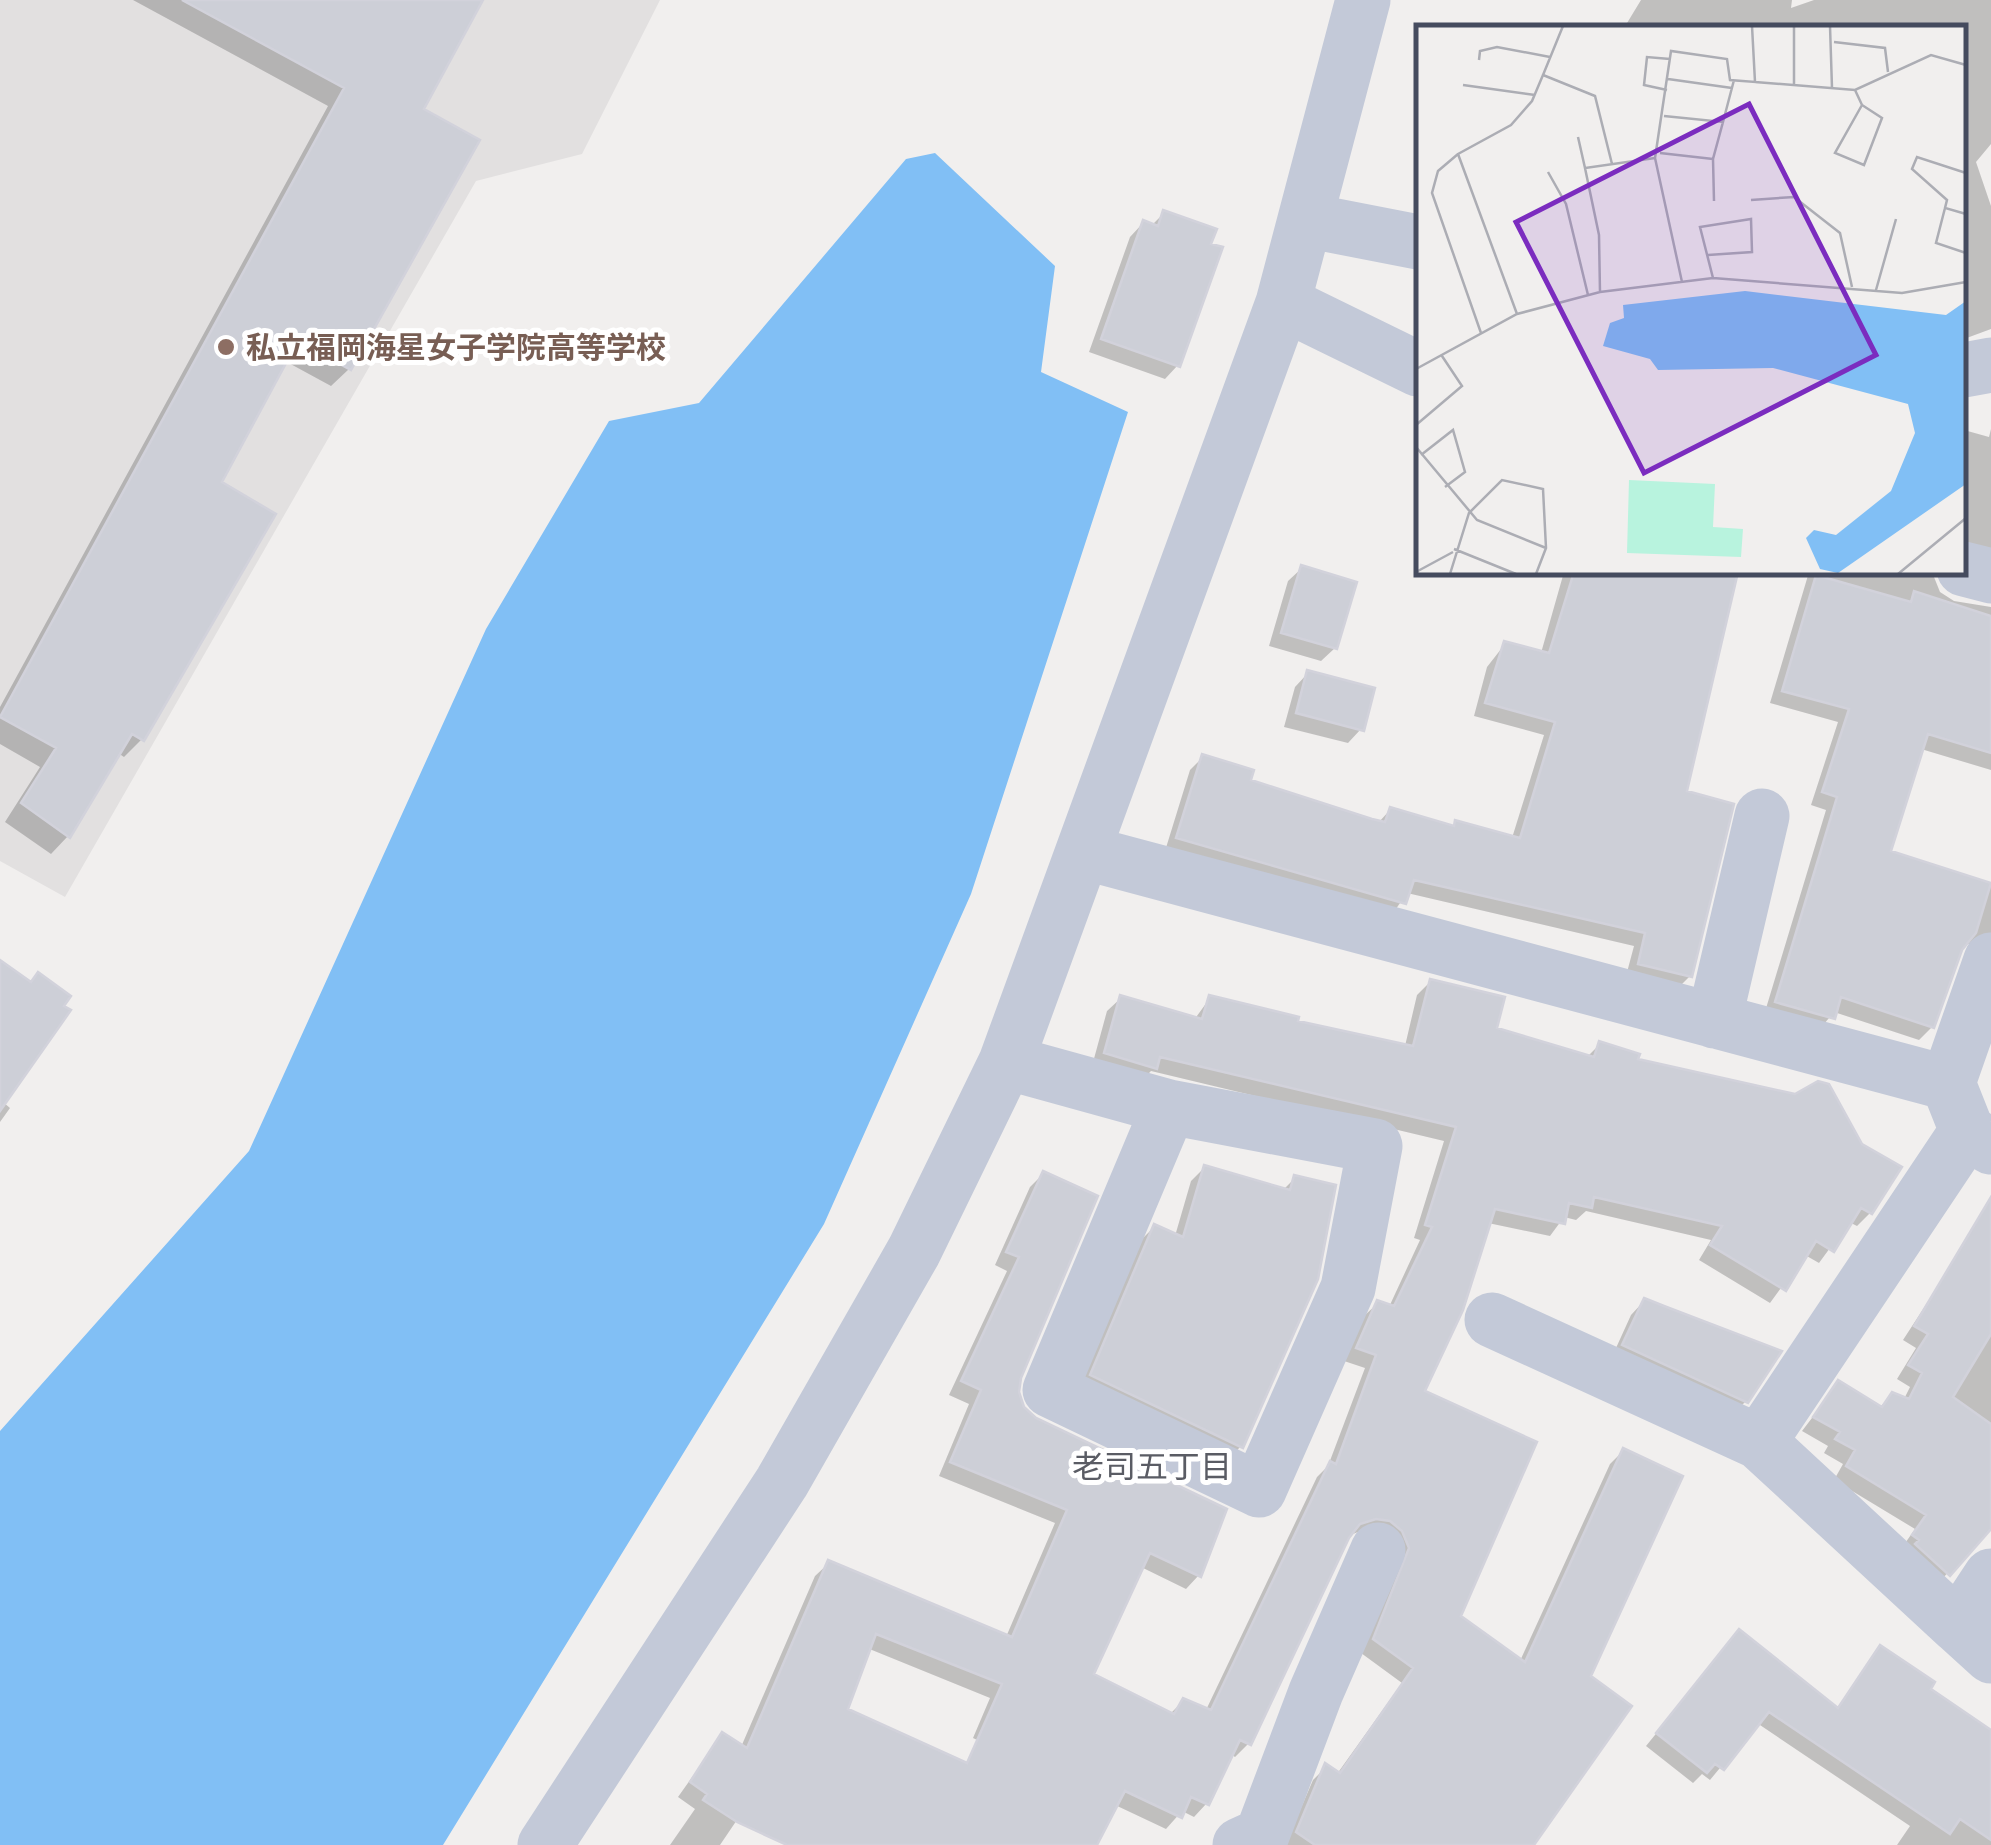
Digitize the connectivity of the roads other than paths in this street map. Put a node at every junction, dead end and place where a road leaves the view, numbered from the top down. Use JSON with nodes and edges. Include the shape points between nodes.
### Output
{"nodes":[{"id":1,"x":1364,"y":0,"type":"edge"},
{"id":2,"x":1304,"y":220,"type":"junction"},
{"id":3,"x":1416,"y":242,"type":"edge"},
{"id":4,"x":1283,"y":303,"type":"junction"},
{"id":5,"x":1991,"y":366,"type":"edge"},
{"id":6,"x":1416,"y":368,"type":"edge"},
{"id":7,"x":1966,"y":370,"type":"edge"},
{"id":8,"x":1966,"y":570,"type":"edge"},
{"id":9,"x":1991,"y":576,"type":"edge"},
{"id":10,"x":1762,"y":816,"type":"dead end"},
{"id":11,"x":1083,"y":852,"type":"junction"},
{"id":12,"x":1991,"y":960,"type":"edge"},
{"id":13,"x":1714,"y":1021,"type":"junction"},
{"id":14,"x":1006,"y":1062,"type":"junction"},
{"id":15,"x":1169,"y":1108,"type":"junction"},
{"id":16,"x":1969,"y":1120,"type":"edge"},
{"id":17,"x":1492,"y":1320,"type":"dead end"},
{"id":18,"x":1759,"y":1442,"type":"junction"},
{"id":19,"x":1378,"y":1550,"type":"dead end"},
{"id":20,"x":1991,"y":1576,"type":"edge"},
{"id":21,"x":1974,"y":1641,"type":"edge"},
{"id":22,"x":545,"y":1845,"type":"edge"},
{"id":23,"x":1240,"y":1845,"type":"edge"}],
"edges":[{"from":1,"to":2,"type":"street"},
{"from":2,"to":3,"type":"street"},
{"from":2,"to":4,"type":"street"},
{"from":4,"to":6,"type":"street"},
{"from":4,"to":11,"type":"street"},
{"from":5,"to":7,"type":"street"},
{"from":8,"to":9,"type":"street"},
{"from":10,"to":13,"type":"street"},
{"from":11,"to":13,"type":"street"},
{"from":11,"to":14,"type":"street"},
{"from":12,"to":16,"type":"street"},
{"from":13,"to":16,"type":"street"},
{"from":14,"to":15,"type":"street"},
{"from":14,"to":22,"type":"street","via":[[914,1251],[782,1482]]},
{"from":15,"to":15,"type":"street","via":[[1050,1390],[1259,1490],[1348,1288],[1374,1146]]},
{"from":16,"to":18,"type":"street"},
{"from":17,"to":18,"type":"street"},
{"from":18,"to":21,"type":"street"},
{"from":19,"to":23,"type":"street","via":[[1262,1835]]},
{"from":20,"to":21,"type":"street"}]}
